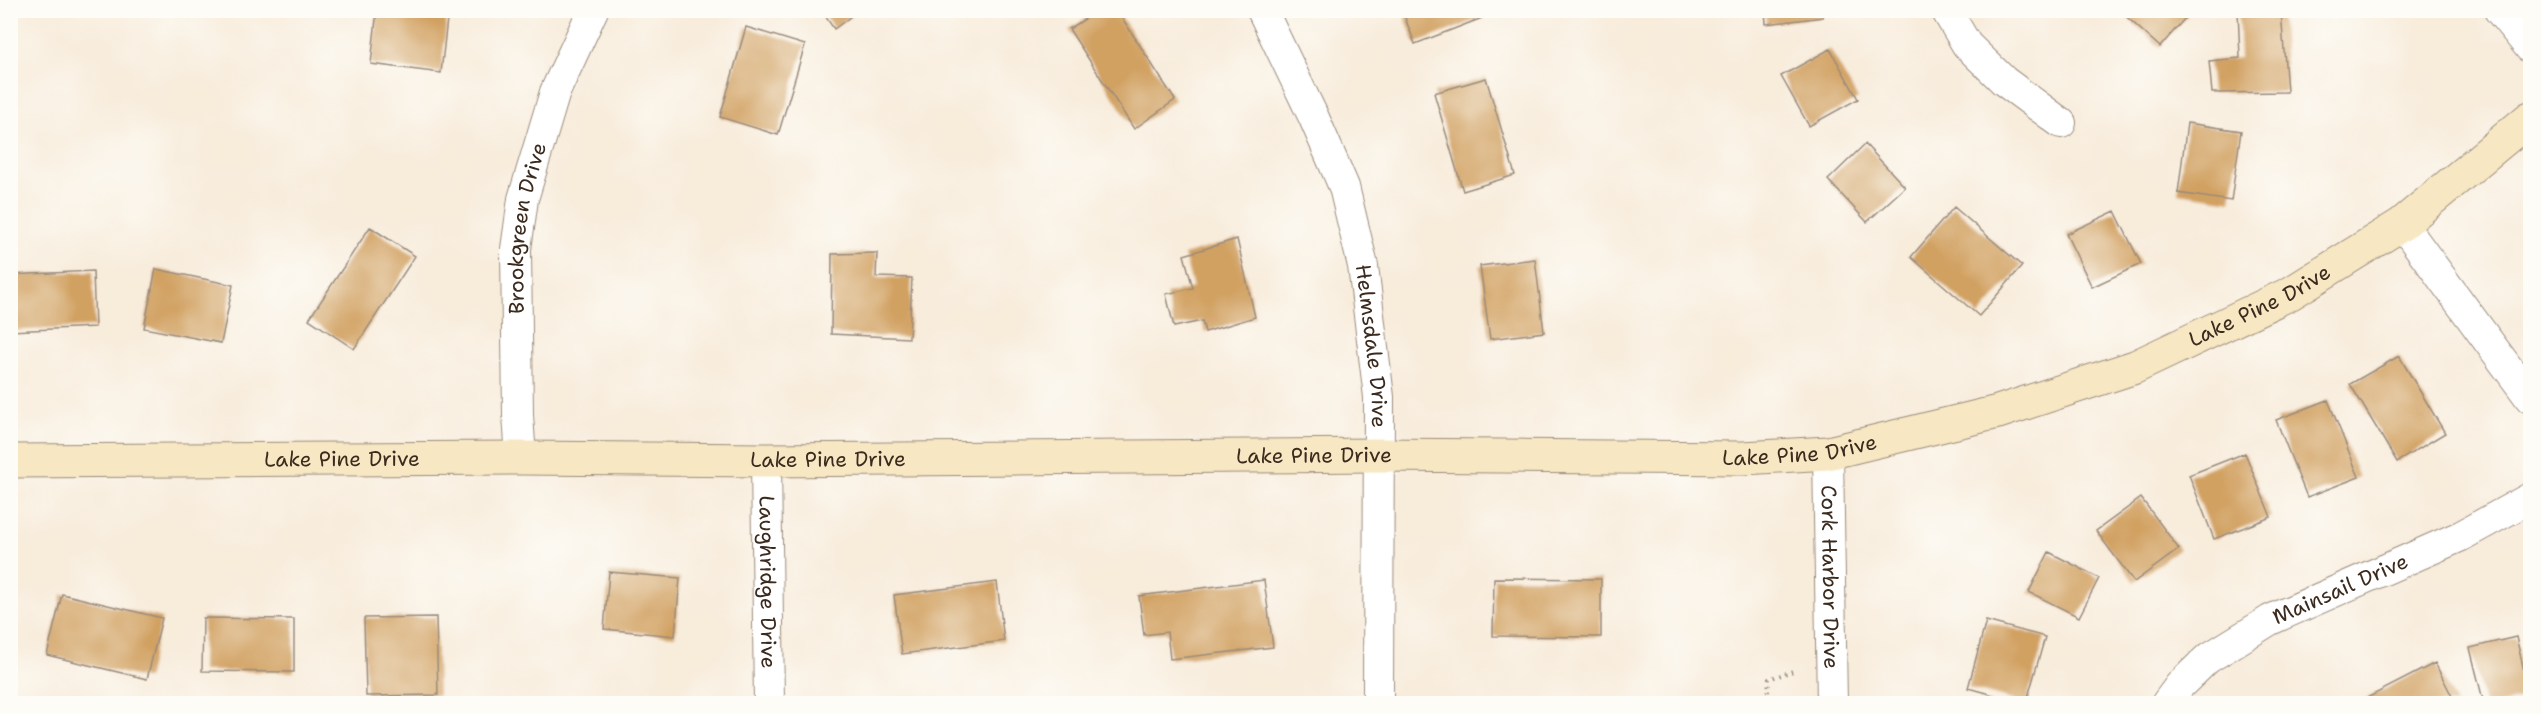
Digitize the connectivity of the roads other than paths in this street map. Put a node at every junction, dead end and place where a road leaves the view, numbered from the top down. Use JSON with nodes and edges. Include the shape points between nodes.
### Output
{"nodes":[{"id":1,"x":593,"y":10,"type":"edge"},
{"id":2,"x":1262,"y":10,"type":"edge"},
{"id":3,"x":1946,"y":10,"type":"edge"},
{"id":4,"x":2499,"y":10,"type":"edge"},
{"id":5,"x":2530,"y":48,"type":"edge"},
{"id":6,"x":2530,"y":118,"type":"edge"},
{"id":7,"x":2061,"y":123,"type":"dead end"},
{"id":8,"x":2402,"y":224,"type":"junction"},
{"id":9,"x":2530,"y":398,"type":"edge"},
{"id":10,"x":1828,"y":453,"type":"junction"},
{"id":11,"x":1377,"y":455,"type":"junction"},
{"id":12,"x":521,"y":458,"type":"junction"},
{"id":13,"x":766,"y":459,"type":"junction"},
{"id":14,"x":10,"y":461,"type":"edge"},
{"id":15,"x":2530,"y":498,"type":"edge"},
{"id":16,"x":769,"y":704,"type":"edge"},
{"id":17,"x":1378,"y":704,"type":"edge"},
{"id":18,"x":1832,"y":704,"type":"edge"},
{"id":19,"x":2166,"y":704,"type":"edge"}],
"edges":[{"from":1,"to":12,"type":"street","name":"Brookgreen Drive","via":[[555,92],[523,198],[516,249]]},
{"from":2,"to":11,"type":"street","name":"Helmsdale Drive","via":[[1344,187],[1363,266],[1379,397]]},
{"from":3,"to":7,"type":"street","via":[[1966,45],[2004,81]]},
{"from":4,"to":5,"type":"street"},
{"from":6,"to":8,"type":"street","name":"Lake Pine Drive"},
{"from":8,"to":9,"type":"street"},
{"from":8,"to":10,"type":"street","name":"Lake Pine Drive","via":[[2291,293],[2135,367],[1998,412]]},
{"from":10,"to":11,"type":"street","name":"Lake Pine Drive","via":[[1743,458]]},
{"from":10,"to":18,"type":"street","name":"Cork Harbor Drive"},
{"from":11,"to":13,"type":"street","name":"Lake Pine Drive"},
{"from":11,"to":17,"type":"street","name":"Helmsdale Drive"},
{"from":12,"to":13,"type":"street","name":"Lake Pine Drive"},
{"from":12,"to":14,"type":"street","name":"Lake Pine Drive"},
{"from":13,"to":16,"type":"street","name":"Laughridge Drive"},
{"from":15,"to":19,"type":"street","name":"Mainsail Drive","via":[[2461,536],[2270,620],[2207,659]]}]}
